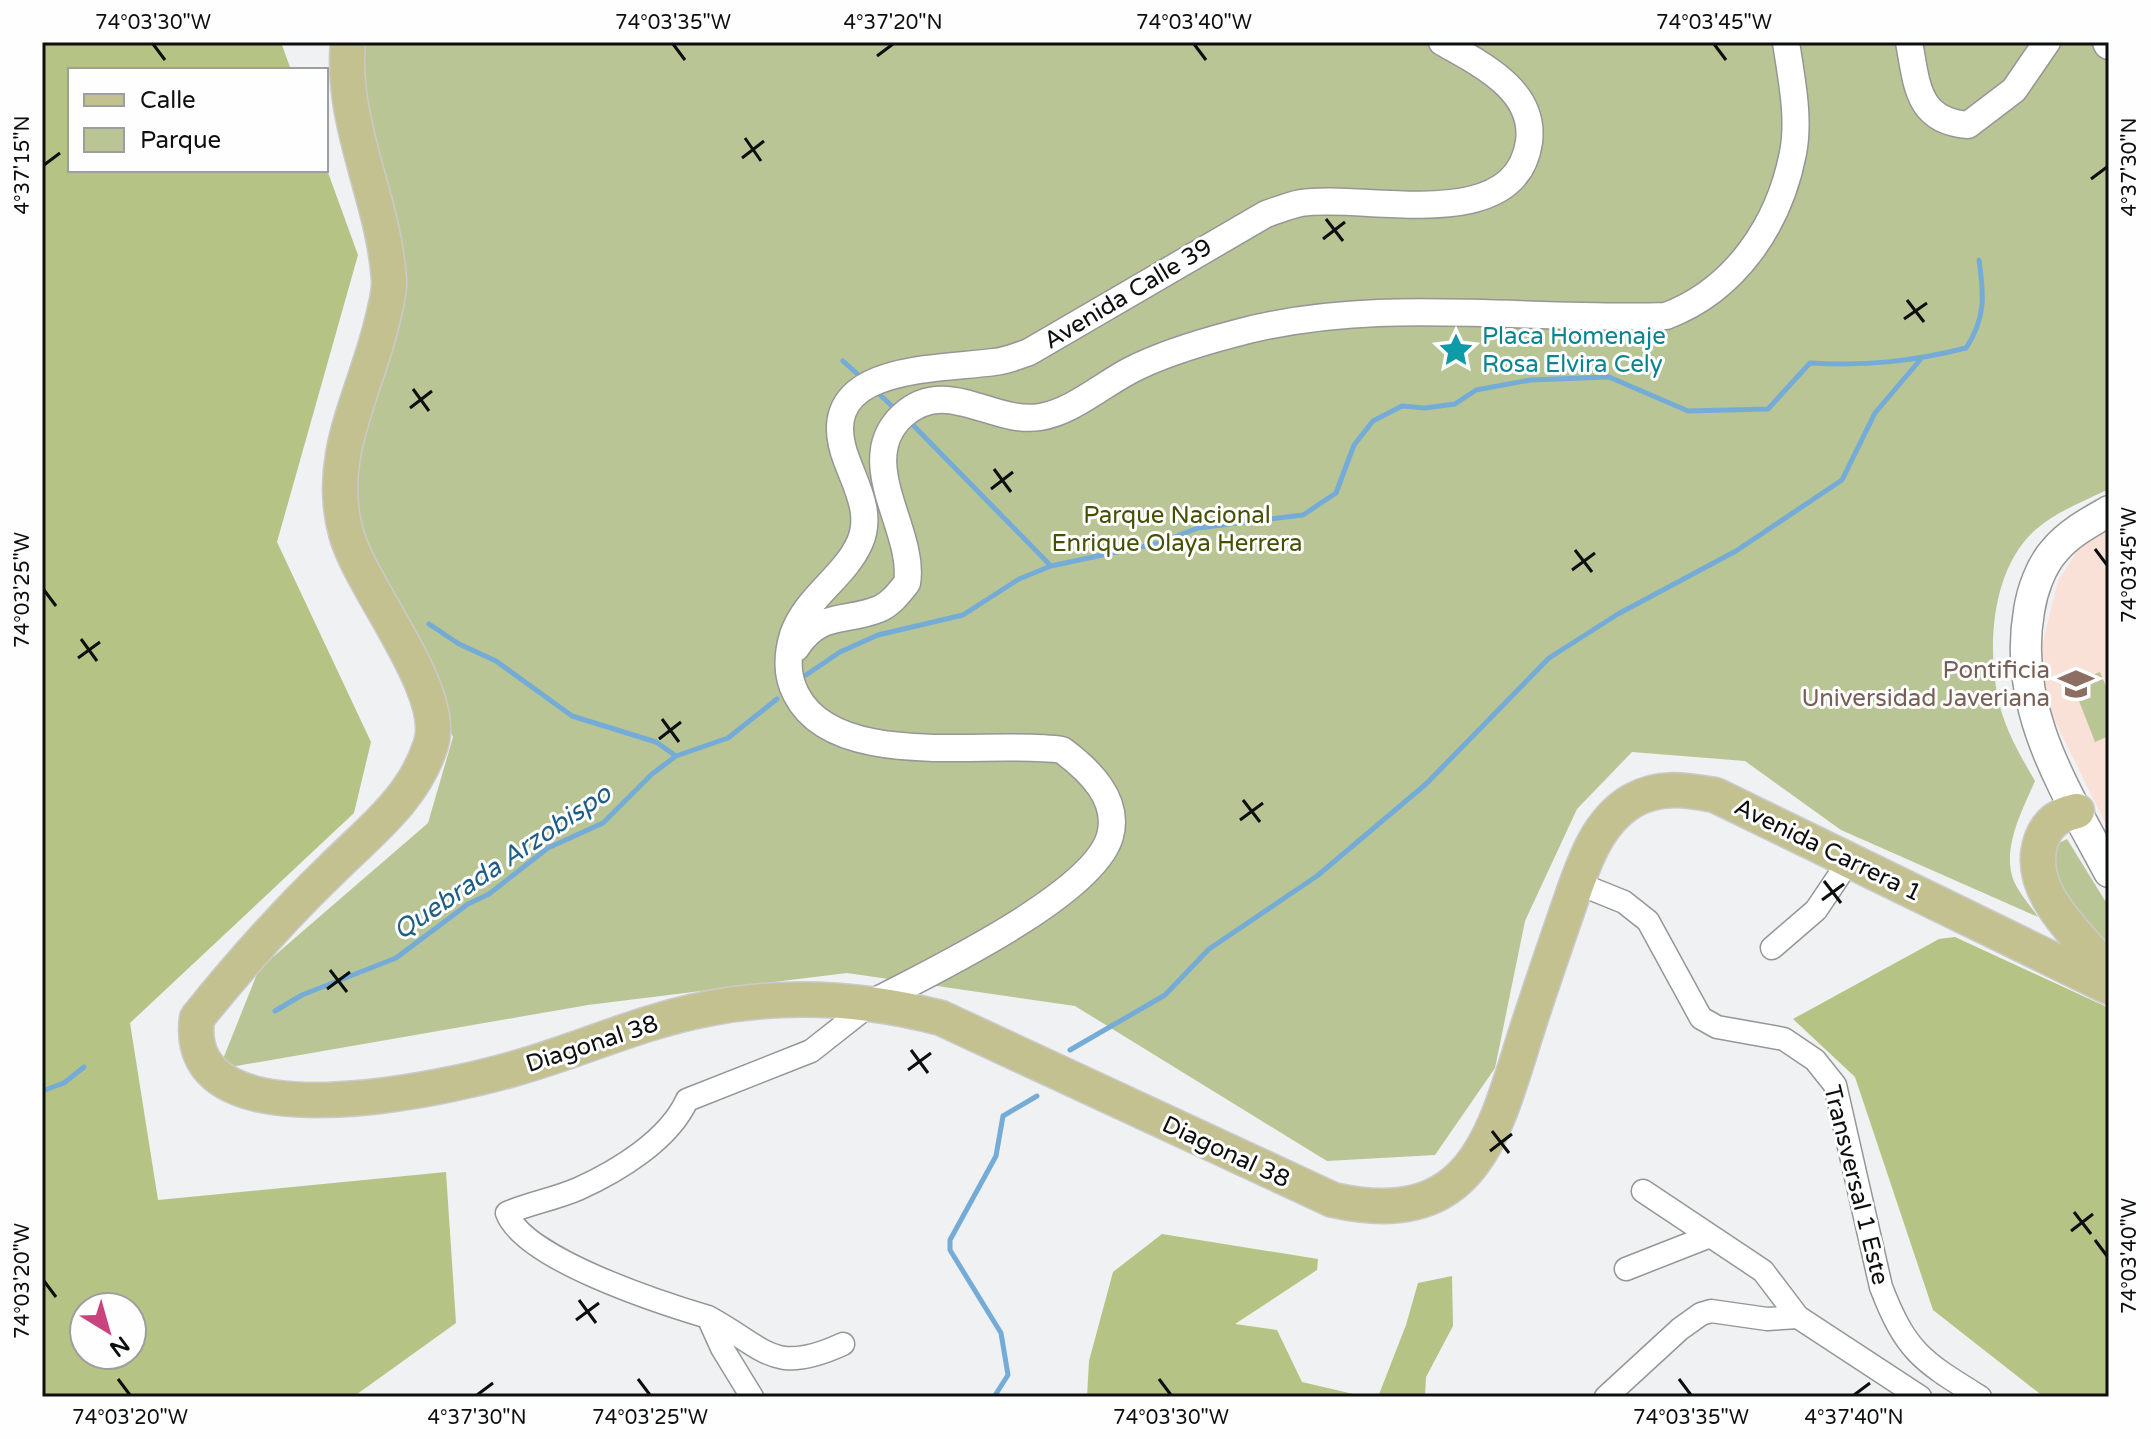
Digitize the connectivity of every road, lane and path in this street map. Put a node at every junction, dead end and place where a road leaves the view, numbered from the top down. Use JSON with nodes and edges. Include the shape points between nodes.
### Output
{"nodes":[{"id":1,"x":348,"y":42,"type":"edge"},
{"id":2,"x":1442,"y":42,"type":"edge"},
{"id":3,"x":1786,"y":42,"type":"edge"},
{"id":4,"x":1909,"y":42,"type":"edge"},
{"id":5,"x":2047,"y":42,"type":"edge"},
{"id":6,"x":2109,"y":511,"type":"edge"},
{"id":7,"x":788,"y":662,"type":"junction"},
{"id":8,"x":2077,"y":811,"type":"junction"},
{"id":9,"x":1849,"y":861,"type":"junction"},
{"id":10,"x":2109,"y":872,"type":"edge"},
{"id":11,"x":1577,"y":883,"type":"junction"},
{"id":12,"x":1772,"y":948,"type":"dead end"},
{"id":13,"x":2109,"y":972,"type":"edge"},
{"id":14,"x":2109,"y":987,"type":"edge"},
{"id":15,"x":872,"y":1003,"type":"junction"},
{"id":16,"x":1643,"y":1191,"type":"dead end"},
{"id":17,"x":1710,"y":1236,"type":"junction"},
{"id":18,"x":1626,"y":1269,"type":"dead end"},
{"id":19,"x":708,"y":1317,"type":"junction"},
{"id":20,"x":1798,"y":1317,"type":"junction"},
{"id":21,"x":843,"y":1344,"type":"dead end"},
{"id":22,"x":752,"y":1397,"type":"edge"},
{"id":23,"x":1606,"y":1397,"type":"edge"},
{"id":24,"x":1920,"y":1397,"type":"edge"},
{"id":25,"x":1980,"y":1397,"type":"edge"}],
"edges":[{"from":1,"to":15,"type":"main road","name":"Diagonal 38","via":[[359,146],[389,282],[377,341],[340,459],[346,533],[426,694],[433,740],[395,808],[321,880],[197,1018],[194,1034],[204,1061],[236,1090],[275,1099],[377,1097],[518,1067],[705,1009],[803,998]]},
{"from":2,"to":7,"type":"street","name":"Avenida Calle 39","via":[[1501,78],[1528,121],[1528,150],[1499,189],[1453,205],[1286,207],[1245,223],[1029,352],[867,384],[847,405],[840,433],[865,508],[864,532],[854,556],[799,622]]},
{"from":3,"to":7,"type":"street","via":[[1795,118],[1784,185],[1753,251],[1693,306],[1666,316],[1372,314],[1287,322],[1160,358],[1043,417],[1014,417],[968,401],[922,404],[901,416],[884,450],[889,497],[908,551],[907,583],[881,609],[821,623],[806,634]]},
{"from":4,"to":5,"type":"street","via":[[1921,99],[1934,116],[1968,125],[2014,90]]},
{"from":6,"to":8,"type":"main road","via":[[2054,550],[2031,601],[2024,640],[2028,694],[2038,730]]},
{"from":7,"to":15,"type":"street","via":[[790,680],[804,708],[830,729],[873,742],[1062,750],[1100,786],[1112,814],[1110,837],[1096,861],[1073,883],[988,941]]},
{"from":8,"to":10,"type":"main road"},
{"from":8,"to":13,"type":"main road","via":[[2048,826],[2038,850],[2038,876]]},
{"from":9,"to":11,"type":"main road","name":"Avenida Carrera 1","via":[[1715,795],[1678,789],[1655,791],[1612,817],[1595,840]]},
{"from":9,"to":12,"type":"street","via":[[1816,910]]},
{"from":9,"to":14,"type":"main road","name":"Avenida Carrera 1"},
{"from":11,"to":15,"type":"main road","name":"Diagonal 38","via":[[1496,1127],[1482,1153],[1463,1176],[1432,1195],[1399,1206],[1370,1208],[1333,1200],[941,1018]]},
{"from":11,"to":25,"type":"street","name":"Transversal 1 Este","via":[[1624,902],[1648,921],[1701,1018],[1717,1027],[1784,1039],[1823,1067],[1835,1085],[1881,1287],[1893,1318],[1910,1348],[1927,1364]]},
{"from":15,"to":19,"type":"street","via":[[811,1051],[687,1100],[677,1122],[625,1163],[578,1189],[507,1213],[510,1222],[547,1254],[637,1294]]},
{"from":16,"to":17,"type":"street"},
{"from":17,"to":18,"type":"street"},
{"from":17,"to":20,"type":"street","via":[[1763,1271]]},
{"from":19,"to":21,"type":"street","via":[[770,1357],[811,1359]]},
{"from":19,"to":22,"type":"street"},
{"from":20,"to":23,"type":"street","via":[[1701,1314]]},
{"from":20,"to":24,"type":"street"}]}
